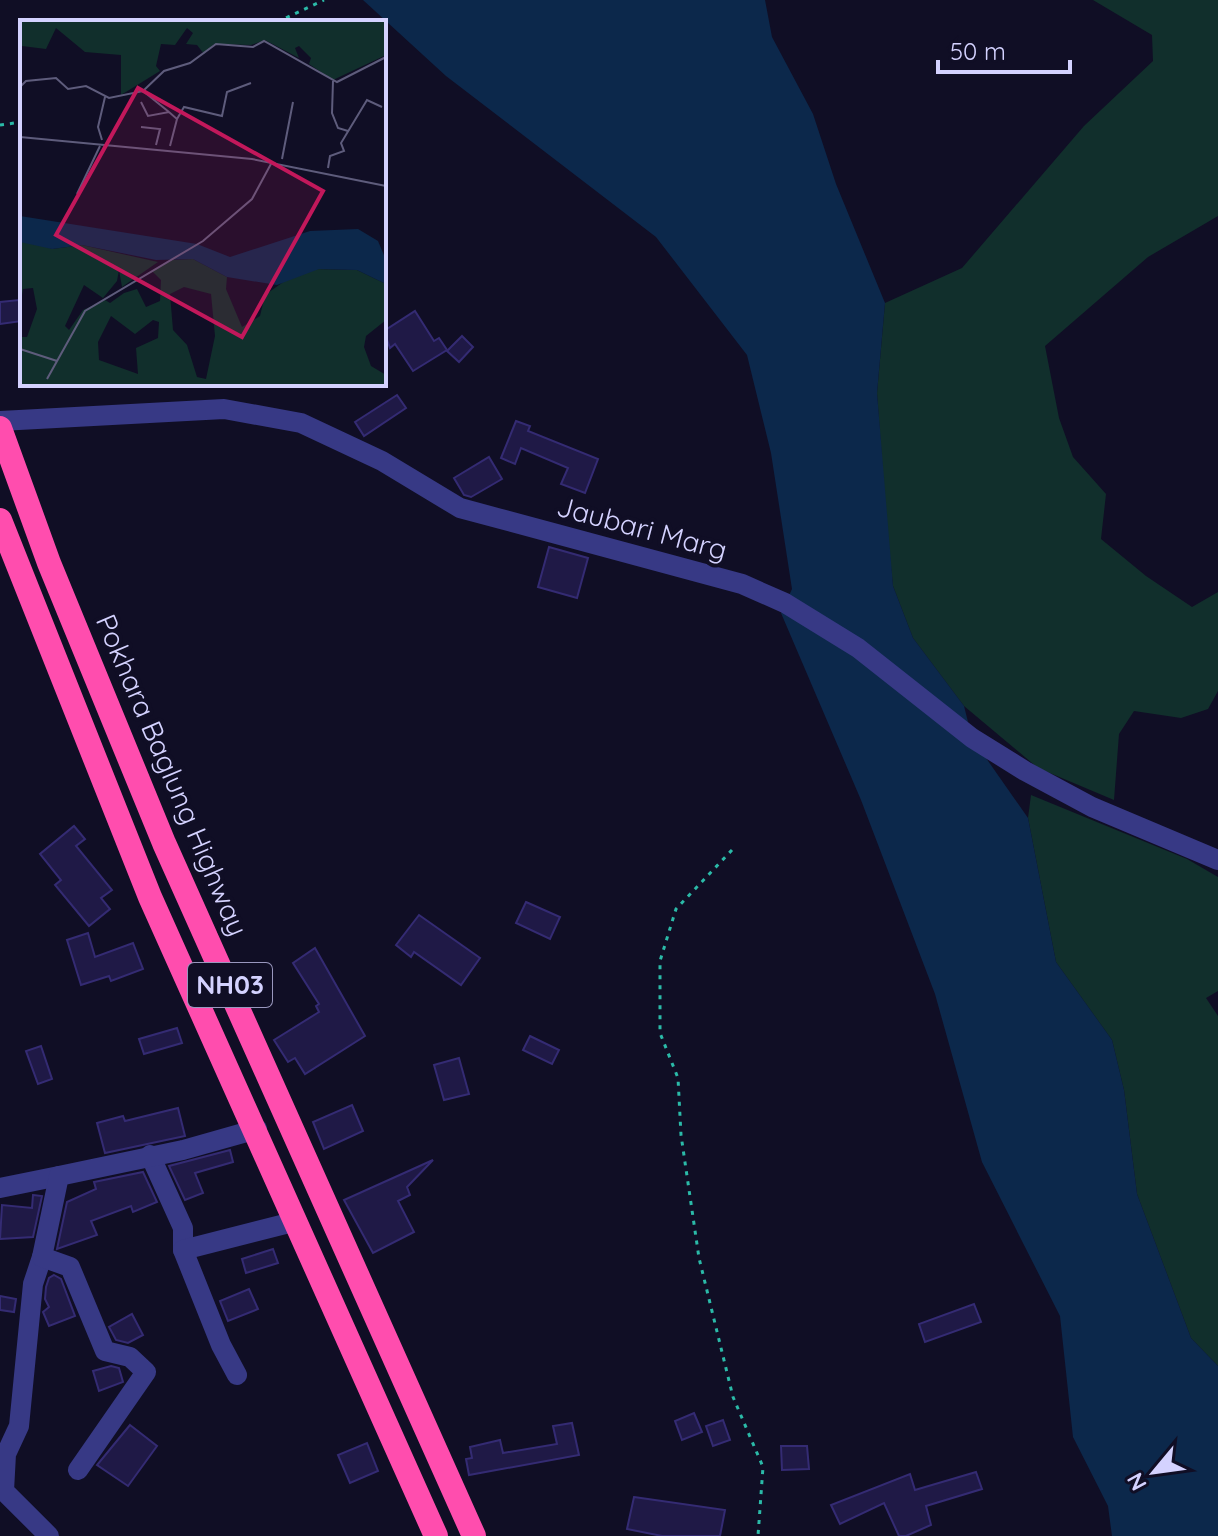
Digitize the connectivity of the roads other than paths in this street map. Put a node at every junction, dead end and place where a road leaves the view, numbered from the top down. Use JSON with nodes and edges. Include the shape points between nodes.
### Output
{"nodes":[{"id":1,"x":0,"y":421,"type":"edge"},
{"id":2,"x":0,"y":428,"type":"edge"},
{"id":3,"x":0,"y":520,"type":"edge"},
{"id":4,"x":1218,"y":860,"type":"edge"},
{"id":5,"x":257,"y":1129,"type":"junction"},
{"id":6,"x":150,"y":1155,"type":"junction"},
{"id":7,"x":59,"y":1176,"type":"junction"},
{"id":8,"x":0,"y":1188,"type":"edge"},
{"id":9,"x":297,"y":1221,"type":"junction"},
{"id":10,"x":183,"y":1250,"type":"junction"},
{"id":11,"x":42,"y":1257,"type":"junction"},
{"id":12,"x":237,"y":1375,"type":"dead end"},
{"id":13,"x":78,"y":1470,"type":"dead end"},
{"id":14,"x":2,"y":1492,"type":"edge"},
{"id":15,"x":49,"y":1536,"type":"edge"},
{"id":16,"x":436,"y":1536,"type":"edge"},
{"id":17,"x":474,"y":1536,"type":"edge"}],
"edges":[{"from":1,"to":4,"type":"street","name":"Jaubari Marg","via":[[224,409],[301,423],[382,461],[460,508],[742,584],[785,603],[858,648],[972,738],[1025,771],[1092,807]]},
{"from":2,"to":17,"type":"highway","name":"Pokhara Baglung Highway","number":"NH03","via":[[49,563],[164,843]]},
{"from":3,"to":5,"type":"highway","via":[[150,897]]},
{"from":5,"to":6,"type":"street"},
{"from":5,"to":9,"type":"highway"},
{"from":6,"to":7,"type":"street"},
{"from":6,"to":10,"type":"street","via":[[183,1228]]},
{"from":7,"to":8,"type":"street"},
{"from":7,"to":11,"type":"street"},
{"from":9,"to":10,"type":"street"},
{"from":9,"to":16,"type":"highway"},
{"from":10,"to":12,"type":"street"},
{"from":11,"to":13,"type":"street","via":[[70,1267],[105,1351],[130,1357],[146,1372]]},
{"from":11,"to":14,"type":"street","via":[[33,1284],[19,1426],[6,1454]]},
{"from":14,"to":15,"type":"street"}]}
